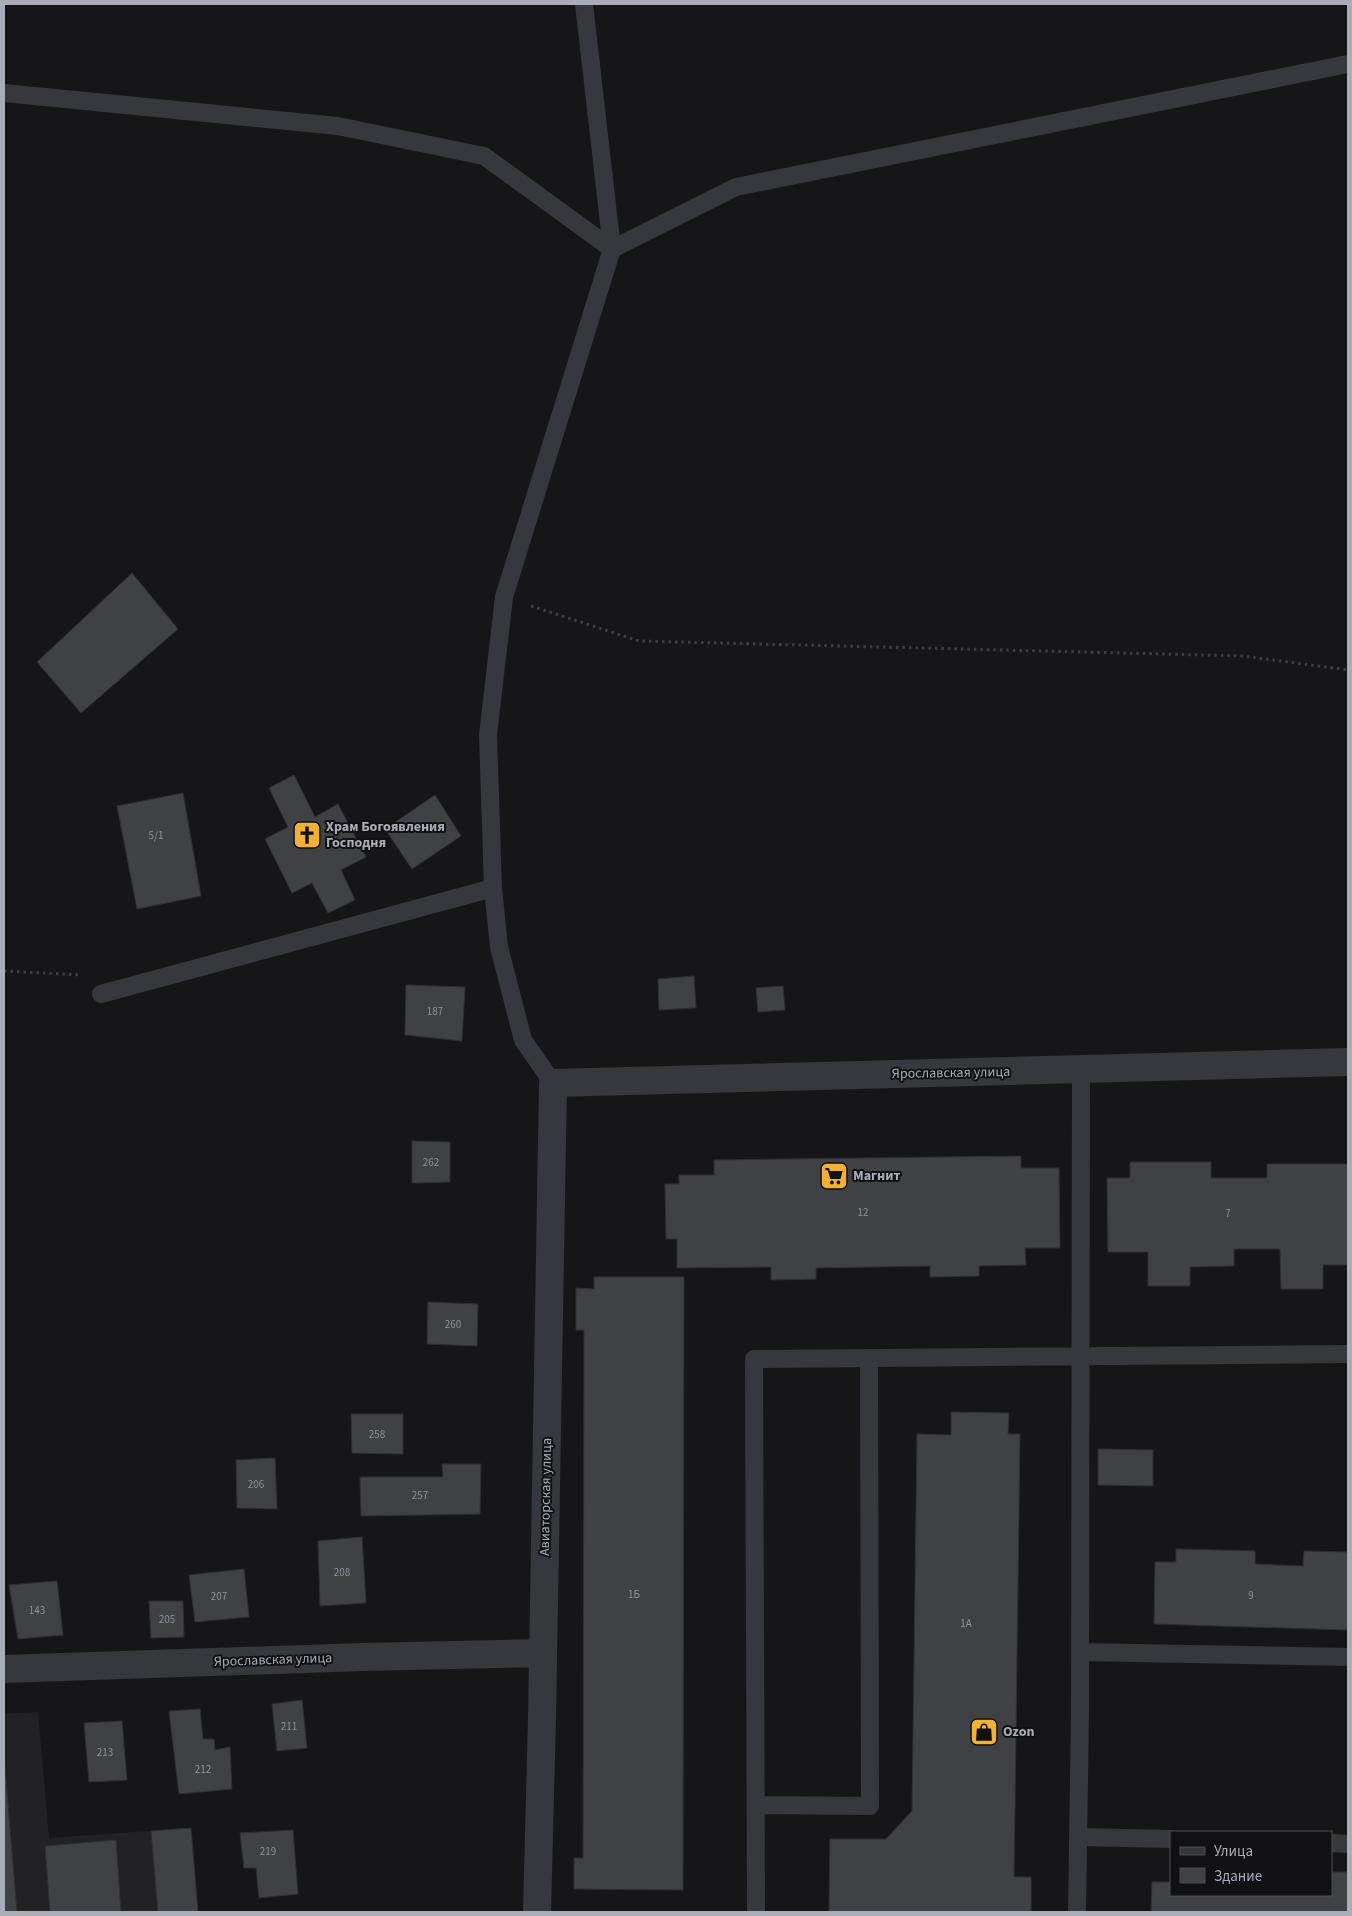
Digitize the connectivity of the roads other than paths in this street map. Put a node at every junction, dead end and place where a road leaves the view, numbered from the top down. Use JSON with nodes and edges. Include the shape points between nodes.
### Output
{"nodes":[{"id":1,"x":584,"y":4,"type":"edge"},
{"id":2,"x":1348,"y":64,"type":"edge"},
{"id":3,"x":4,"y":93,"type":"edge"},
{"id":4,"x":612,"y":249,"type":"junction"},
{"id":5,"x":492,"y":888,"type":"junction"},
{"id":6,"x":101,"y":994,"type":"dead end"},
{"id":7,"x":1348,"y":1062,"type":"edge"},
{"id":8,"x":1081,"y":1070,"type":"junction"},
{"id":9,"x":553,"y":1082,"type":"junction"},
{"id":10,"x":1348,"y":1354,"type":"edge"},
{"id":11,"x":1081,"y":1357,"type":"junction"},
{"id":12,"x":869,"y":1358,"type":"junction"},
{"id":13,"x":1080,"y":1652,"type":"junction"},
{"id":14,"x":543,"y":1653,"type":"junction"},
{"id":15,"x":1348,"y":1657,"type":"edge"},
{"id":16,"x":4,"y":1669,"type":"edge"},
{"id":17,"x":756,"y":1805,"type":"junction"},
{"id":18,"x":1078,"y":1837,"type":"junction"},
{"id":19,"x":1170,"y":1839,"type":"edge"},
{"id":20,"x":1332,"y":1843,"type":"edge"},
{"id":21,"x":1348,"y":1844,"type":"edge"},
{"id":22,"x":537,"y":1912,"type":"edge"},
{"id":23,"x":756,"y":1912,"type":"edge"},
{"id":24,"x":1077,"y":1912,"type":"edge"}],
"edges":[{"from":1,"to":4,"type":"lane"},
{"from":2,"to":4,"type":"lane","via":[[736,188]]},
{"from":3,"to":4,"type":"lane","via":[[338,126],[484,156]]},
{"from":4,"to":5,"type":"lane","via":[[504,597],[488,736]]},
{"from":5,"to":6,"type":"lane"},
{"from":5,"to":9,"type":"lane","via":[[498,946],[523,1040]]},
{"from":7,"to":8,"type":"street","name":"Ярославская улица"},
{"from":8,"to":9,"type":"street","name":"Ярославская улица"},
{"from":8,"to":11,"type":"lane"},
{"from":9,"to":14,"type":"street","name":"Авиаторская улица"},
{"from":10,"to":11,"type":"lane"},
{"from":11,"to":12,"type":"lane"},
{"from":11,"to":13,"type":"lane"},
{"from":12,"to":17,"type":"lane","via":[[754,1359]]},
{"from":12,"to":17,"type":"lane","via":[[870,1806]]},
{"from":13,"to":15,"type":"lane"},
{"from":13,"to":18,"type":"lane"},
{"from":14,"to":16,"type":"street","name":"Ярославская улица"},
{"from":14,"to":22,"type":"street","name":"Авиаторская улица"},
{"from":17,"to":23,"type":"lane"},
{"from":18,"to":19,"type":"lane"},
{"from":18,"to":24,"type":"lane"},
{"from":20,"to":21,"type":"lane"}]}
